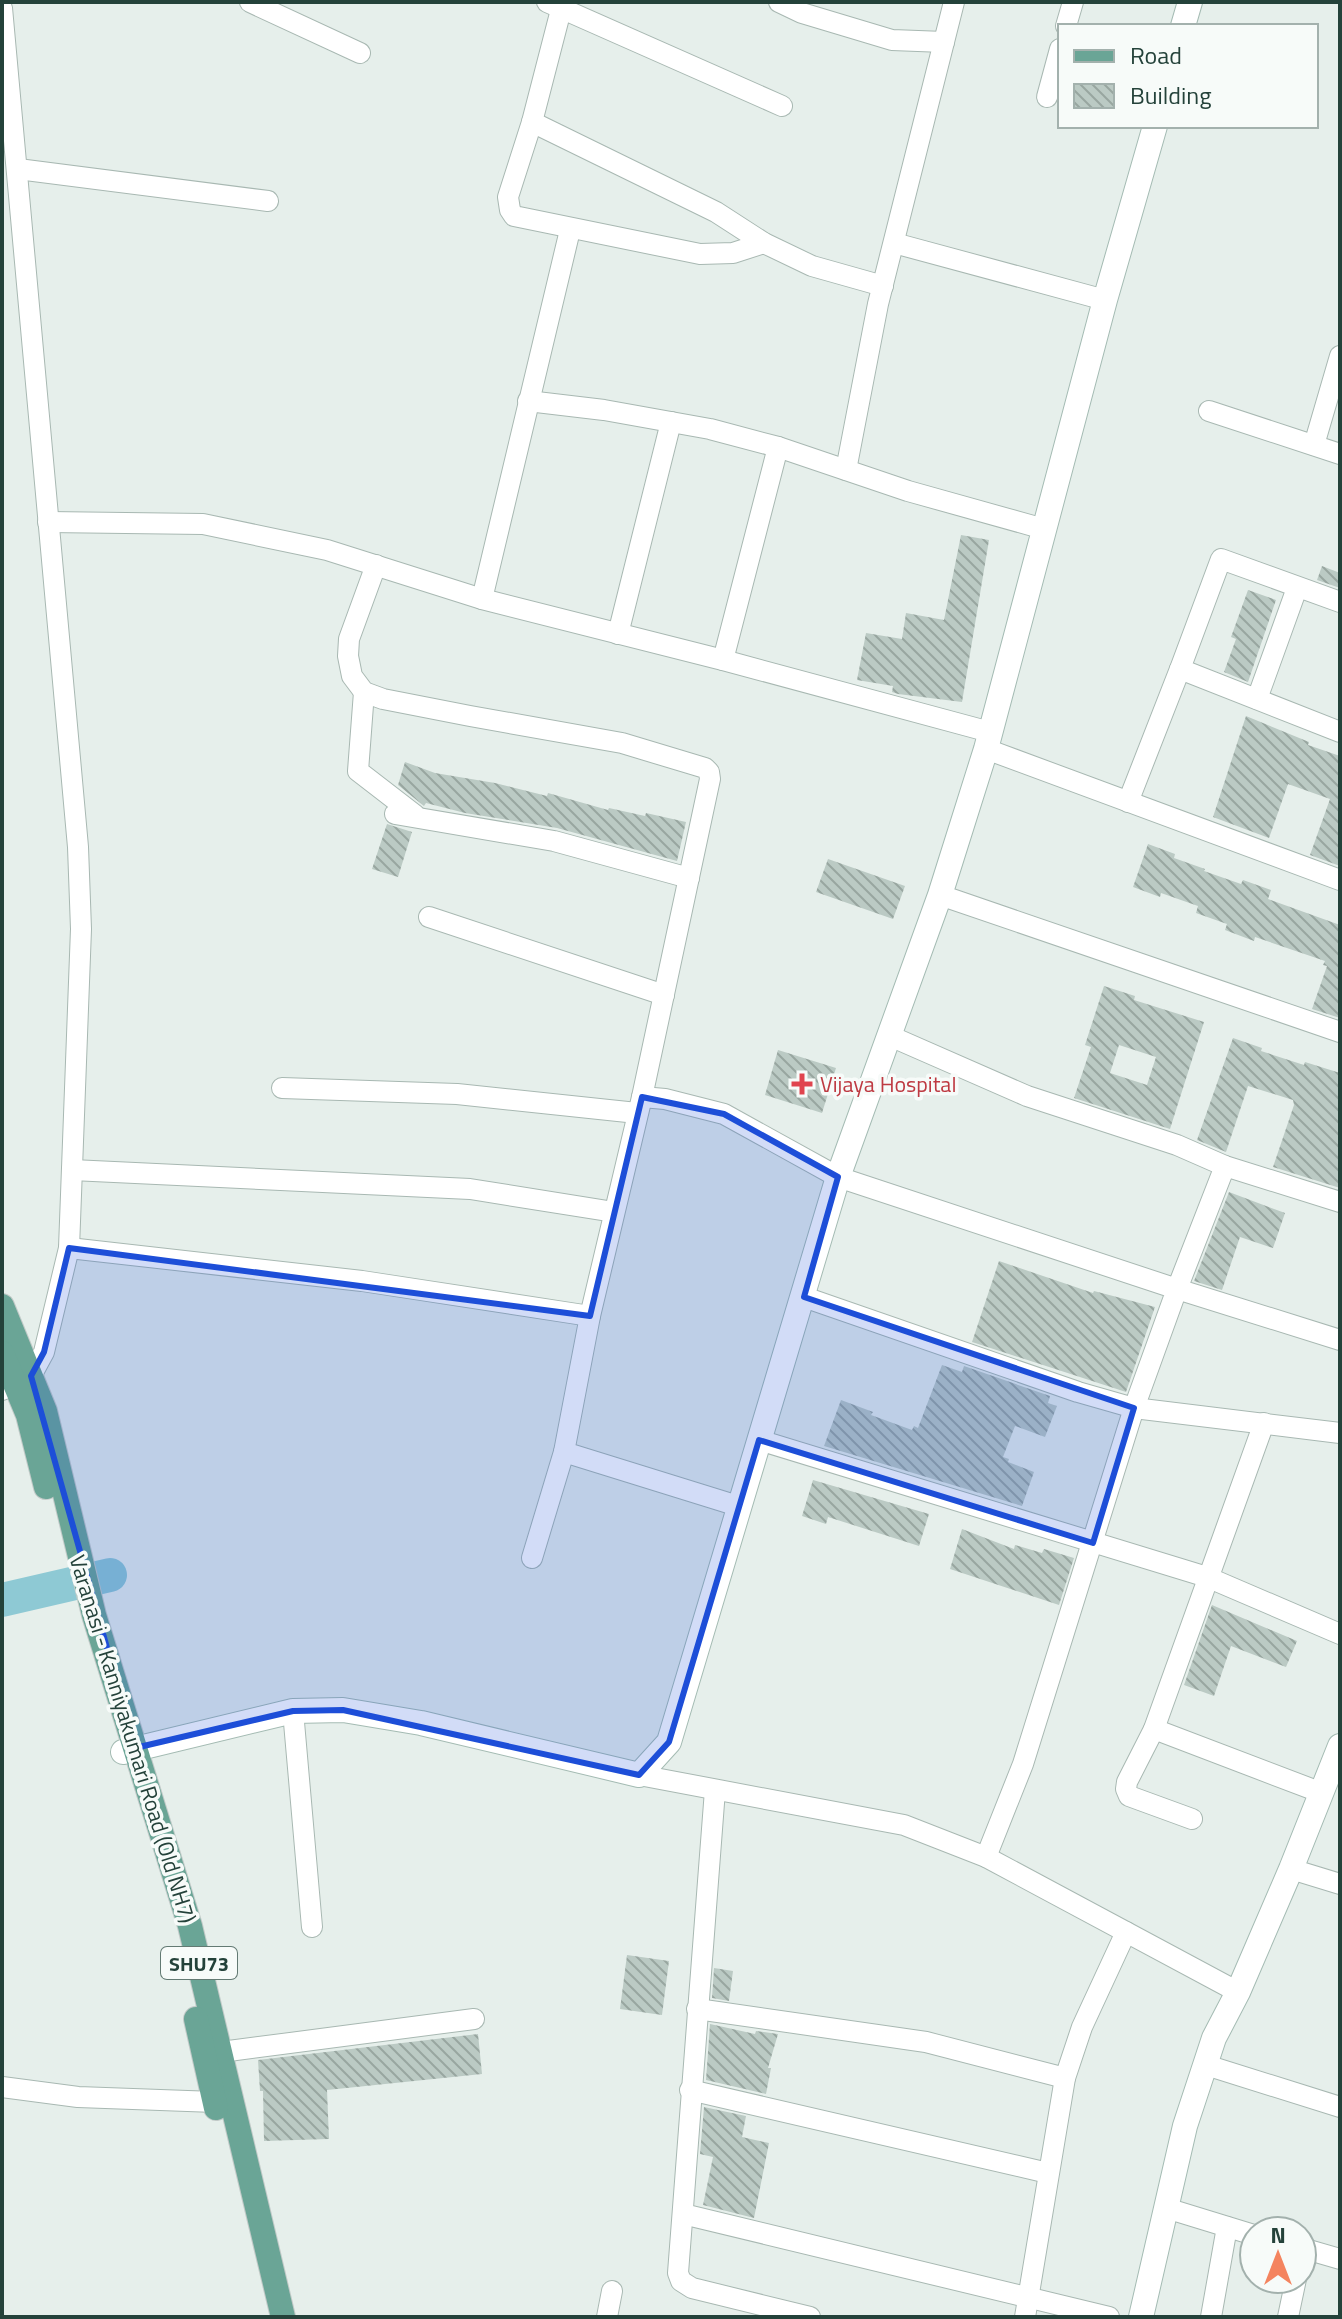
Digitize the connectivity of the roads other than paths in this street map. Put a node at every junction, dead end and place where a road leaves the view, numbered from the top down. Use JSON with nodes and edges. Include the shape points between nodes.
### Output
{"nodes":[{"id":1,"x":250,"y":2,"type":"edge"},
{"id":2,"x":779,"y":2,"type":"edge"},
{"id":3,"x":954,"y":2,"type":"edge"},
{"id":4,"x":1073,"y":2,"type":"edge"},
{"id":5,"x":1190,"y":2,"type":"edge"},
{"id":6,"x":557,"y":4,"type":"edge"},
{"id":7,"x":2,"y":8,"type":"edge"},
{"id":8,"x":1067,"y":24,"type":"edge"},
{"id":9,"x":1184,"y":24,"type":"edge"},
{"id":10,"x":944,"y":42,"type":"junction"},
{"id":11,"x":360,"y":53,"type":"dead end"},
{"id":12,"x":1058,"y":56,"type":"edge"},
{"id":13,"x":1047,"y":97,"type":"dead end"},
{"id":14,"x":782,"y":106,"type":"dead end"},
{"id":15,"x":532,"y":122,"type":"junction"},
{"id":16,"x":1154,"y":128,"type":"edge"},
{"id":17,"x":18,"y":169,"type":"junction"},
{"id":18,"x":268,"y":201,"type":"dead end"},
{"id":19,"x":570,"y":230,"type":"junction"},
{"id":20,"x":764,"y":243,"type":"junction"},
{"id":21,"x":894,"y":243,"type":"junction"},
{"id":22,"x":883,"y":286,"type":"junction"},
{"id":23,"x":1105,"y":300,"type":"junction"},
{"id":24,"x":1340,"y":356,"type":"edge"},
{"id":25,"x":528,"y":401,"type":"junction"},
{"id":26,"x":1209,"y":411,"type":"dead end"},
{"id":27,"x":671,"y":422,"type":"junction"},
{"id":28,"x":1314,"y":445,"type":"junction"},
{"id":29,"x":778,"y":447,"type":"junction"},
{"id":30,"x":1340,"y":454,"type":"edge"},
{"id":31,"x":846,"y":470,"type":"junction"},
{"id":32,"x":48,"y":522,"type":"junction"},
{"id":33,"x":1044,"y":529,"type":"junction"},
{"id":34,"x":376,"y":565,"type":"junction"},
{"id":35,"x":1297,"y":588,"type":"junction"},
{"id":36,"x":482,"y":599,"type":"junction"},
{"id":37,"x":1340,"y":602,"type":"edge"},
{"id":38,"x":618,"y":634,"type":"junction"},
{"id":39,"x":723,"y":660,"type":"junction"},
{"id":40,"x":1180,"y":669,"type":"junction"},
{"id":41,"x":364,"y":692,"type":"junction"},
{"id":42,"x":1257,"y":699,"type":"junction"},
{"id":43,"x":1340,"y":732,"type":"edge"},
{"id":44,"x":988,"y":741,"type":"junction"},
{"id":45,"x":1128,"y":802,"type":"junction"},
{"id":46,"x":395,"y":814,"type":"dead end"},
{"id":47,"x":418,"y":817,"type":"junction"},
{"id":48,"x":689,"y":878,"type":"junction"},
{"id":49,"x":1340,"y":880,"type":"edge"},
{"id":50,"x":940,"y":895,"type":"junction"},
{"id":51,"x":429,"y":917,"type":"dead end"},
{"id":52,"x":664,"y":995,"type":"junction"},
{"id":53,"x":1340,"y":1032,"type":"edge"},
{"id":54,"x":890,"y":1036,"type":"junction"},
{"id":55,"x":282,"y":1088,"type":"dead end"},
{"id":56,"x":640,"y":1105,"type":"junction"},
{"id":57,"x":1225,"y":1166,"type":"junction"},
{"id":58,"x":72,"y":1170,"type":"junction"},
{"id":59,"x":838,"y":1177,"type":"junction"},
{"id":60,"x":1340,"y":1202,"type":"edge"},
{"id":61,"x":614,"y":1212,"type":"junction"},
{"id":62,"x":69,"y":1248,"type":"junction"},
{"id":63,"x":1177,"y":1289,"type":"junction"},
{"id":64,"x":804,"y":1297,"type":"junction"},
{"id":65,"x":2,"y":1306,"type":"edge"},
{"id":66,"x":590,"y":1316,"type":"junction"},
{"id":67,"x":1340,"y":1340,"type":"edge"},
{"id":68,"x":2,"y":1353,"type":"edge"},
{"id":69,"x":16,"y":1384,"type":"edge"},
{"id":70,"x":1134,"y":1408,"type":"junction"},
{"id":71,"x":1264,"y":1423,"type":"junction"},
{"id":72,"x":1340,"y":1433,"type":"edge"},
{"id":73,"x":759,"y":1440,"type":"junction"},
{"id":74,"x":564,"y":1452,"type":"junction"},
{"id":75,"x":738,"y":1506,"type":"junction"},
{"id":76,"x":1093,"y":1543,"type":"junction"},
{"id":77,"x":532,"y":1558,"type":"dead end"},
{"id":78,"x":1207,"y":1577,"type":"junction"},
{"id":79,"x":1340,"y":1634,"type":"edge"},
{"id":80,"x":293,"y":1711,"type":"junction"},
{"id":81,"x":1154,"y":1729,"type":"junction"},
{"id":82,"x":1340,"y":1746,"type":"edge"},
{"id":83,"x":129,"y":1750,"type":"junction"},
{"id":84,"x":639,"y":1775,"type":"junction"},
{"id":85,"x":715,"y":1790,"type":"junction"},
{"id":86,"x":1322,"y":1793,"type":"junction"},
{"id":87,"x":1192,"y":1819,"type":"dead end"},
{"id":88,"x":986,"y":1857,"type":"junction"},
{"id":89,"x":1291,"y":1869,"type":"junction"},
{"id":90,"x":1340,"y":1884,"type":"edge"},
{"id":91,"x":312,"y":1927,"type":"dead end"},
{"id":92,"x":1126,"y":1932,"type":"junction"},
{"id":93,"x":1238,"y":1992,"type":"junction"},
{"id":94,"x":697,"y":2009,"type":"junction"},
{"id":95,"x":474,"y":2019,"type":"dead end"},
{"id":96,"x":221,"y":2052,"type":"junction"},
{"id":97,"x":1206,"y":2065,"type":"junction"},
{"id":98,"x":1065,"y":2078,"type":"junction"},
{"id":99,"x":2,"y":2087,"type":"edge"},
{"id":100,"x":690,"y":2090,"type":"junction"},
{"id":101,"x":215,"y":2102,"type":"junction"},
{"id":102,"x":1340,"y":2107,"type":"edge"},
{"id":103,"x":1048,"y":2173,"type":"junction"},
{"id":104,"x":1166,"y":2208,"type":"junction"},
{"id":105,"x":683,"y":2214,"type":"junction"},
{"id":106,"x":1227,"y":2227,"type":"junction"},
{"id":107,"x":1238,"y":2230,"type":"edge"},
{"id":108,"x":1318,"y":2253,"type":"edge"},
{"id":109,"x":1340,"y":2259,"type":"edge"},
{"id":110,"x":612,"y":2291,"type":"dead end"},
{"id":111,"x":1293,"y":2295,"type":"edge"},
{"id":112,"x":1026,"y":2307,"type":"edge"},
{"id":113,"x":266,"y":2317,"type":"edge"},
{"id":114,"x":283,"y":2317,"type":"edge"},
{"id":115,"x":607,"y":2317,"type":"edge"},
{"id":116,"x":810,"y":2317,"type":"edge"},
{"id":117,"x":1109,"y":2317,"type":"edge"},
{"id":118,"x":1141,"y":2317,"type":"edge"},
{"id":119,"x":1211,"y":2317,"type":"edge"},
{"id":120,"x":1288,"y":2317,"type":"edge"}],
"edges":[{"from":1,"to":11,"type":"street"},
{"from":2,"to":10,"type":"street","via":[[892,40]]},
{"from":3,"to":10,"type":"street"},
{"from":4,"to":8,"type":"street"},
{"from":5,"to":9,"type":"street"},
{"from":6,"to":14,"type":"street"},
{"from":6,"to":15,"type":"street"},
{"from":7,"to":17,"type":"street"},
{"from":10,"to":21,"type":"street"},
{"from":12,"to":13,"type":"street"},
{"from":15,"to":19,"type":"street","via":[[508,197],[510,210],[514,216]]},
{"from":15,"to":20,"type":"street","via":[[716,212]]},
{"from":16,"to":23,"type":"street"},
{"from":17,"to":18,"type":"street"},
{"from":17,"to":32,"type":"street"},
{"from":19,"to":20,"type":"street","via":[[700,254],[733,253]]},
{"from":19,"to":25,"type":"street"},
{"from":20,"to":22,"type":"street","via":[[812,266]]},
{"from":21,"to":22,"type":"street"},
{"from":21,"to":23,"type":"street"},
{"from":22,"to":31,"type":"street"},
{"from":23,"to":33,"type":"street"},
{"from":24,"to":28,"type":"street"},
{"from":25,"to":27,"type":"street"},
{"from":25,"to":36,"type":"street"},
{"from":26,"to":28,"type":"street"},
{"from":27,"to":29,"type":"street"},
{"from":27,"to":38,"type":"street"},
{"from":28,"to":30,"type":"street"},
{"from":29,"to":31,"type":"street"},
{"from":29,"to":39,"type":"street"},
{"from":31,"to":33,"type":"street"},
{"from":32,"to":34,"type":"street","via":[[203,524]]},
{"from":32,"to":58,"type":"street","via":[[81,929]]},
{"from":33,"to":44,"type":"street"},
{"from":34,"to":36,"type":"street"},
{"from":34,"to":41,"type":"street","via":[[349,639],[352,676]]},
{"from":35,"to":37,"type":"street"},
{"from":35,"to":40,"type":"street","via":[[1221,559]]},
{"from":35,"to":42,"type":"street"},
{"from":36,"to":38,"type":"street"},
{"from":38,"to":39,"type":"street"},
{"from":39,"to":44,"type":"street"},
{"from":40,"to":42,"type":"street"},
{"from":40,"to":45,"type":"street"},
{"from":41,"to":47,"type":"street","via":[[358,771]]},
{"from":41,"to":48,"type":"street","via":[[622,743],[705,768],[710,779]]},
{"from":42,"to":43,"type":"street"},
{"from":44,"to":45,"type":"street"},
{"from":44,"to":50,"type":"street"},
{"from":45,"to":49,"type":"street"},
{"from":46,"to":47,"type":"street"},
{"from":47,"to":48,"type":"street","via":[[554,841]]},
{"from":48,"to":52,"type":"street"},
{"from":50,"to":53,"type":"street"},
{"from":50,"to":54,"type":"street"},
{"from":51,"to":52,"type":"street"},
{"from":52,"to":56,"type":"street"},
{"from":54,"to":57,"type":"street","via":[[1027,1096]]},
{"from":54,"to":59,"type":"street"},
{"from":55,"to":56,"type":"street"},
{"from":56,"to":59,"type":"street","via":[[665,1099],[724,1114]]},
{"from":56,"to":61,"type":"street"},
{"from":57,"to":60,"type":"street"},
{"from":57,"to":63,"type":"street"},
{"from":58,"to":61,"type":"street","via":[[470,1189]]},
{"from":58,"to":62,"type":"street"},
{"from":59,"to":63,"type":"street"},
{"from":59,"to":64,"type":"street"},
{"from":61,"to":66,"type":"street"},
{"from":62,"to":66,"type":"street","via":[[362,1281]]},
{"from":62,"to":69,"type":"street","via":[[44,1352]]},
{"from":63,"to":67,"type":"street"},
{"from":63,"to":70,"type":"street"},
{"from":64,"to":70,"type":"street"},
{"from":64,"to":73,"type":"street"},
{"from":65,"to":69,"type":"main road","name":"Varanasi - Kanniyakumari Road (Old NH7)","number":"SHU73"},
{"from":66,"to":74,"type":"street"},
{"from":68,"to":69,"type":"main road","name":"Varanasi - Kanniyakumari Road (Old NH7)","number":"SHU73"},
{"from":69,"to":83,"type":"main road","name":"Varanasi - Kanniyakumari Road (Old NH7)","number":"SHU73","via":[[45,1411],[73,1568]]},
{"from":70,"to":71,"type":"street"},
{"from":70,"to":76,"type":"street"},
{"from":71,"to":72,"type":"street"},
{"from":71,"to":78,"type":"street"},
{"from":73,"to":75,"type":"street"},
{"from":73,"to":76,"type":"street"},
{"from":74,"to":75,"type":"street"},
{"from":74,"to":77,"type":"street"},
{"from":75,"to":84,"type":"street","via":[[669,1742]]},
{"from":76,"to":78,"type":"street"},
{"from":76,"to":88,"type":"street","via":[[1023,1764]]},
{"from":78,"to":79,"type":"street"},
{"from":78,"to":81,"type":"street"},
{"from":80,"to":83,"type":"street"},
{"from":80,"to":84,"type":"street","via":[[343,1710],[421,1723]]},
{"from":80,"to":91,"type":"street"},
{"from":81,"to":86,"type":"street"},
{"from":81,"to":87,"type":"street","via":[[1126,1789],[1129,1796]]},
{"from":82,"to":86,"type":"street"},
{"from":83,"to":96,"type":"main road","name":"Varanasi - Kanniyakumari Road (Old NH7)","number":"SHU73","via":[[190,1926]]},
{"from":83,"to":101,"type":"main road","name":"Varanasi - Kanniyakumari Road (Old NH7)","number":"SHU73"},
{"from":84,"to":85,"type":"street"},
{"from":85,"to":88,"type":"street","via":[[904,1825]]},
{"from":85,"to":94,"type":"street"},
{"from":86,"to":89,"type":"street"},
{"from":88,"to":92,"type":"street"},
{"from":89,"to":90,"type":"street"},
{"from":89,"to":93,"type":"street"},
{"from":92,"to":93,"type":"street"},
{"from":92,"to":98,"type":"street"},
{"from":93,"to":97,"type":"street"},
{"from":94,"to":98,"type":"street","via":[[926,2042]]},
{"from":94,"to":100,"type":"street"},
{"from":95,"to":96,"type":"street"},
{"from":96,"to":114,"type":"main road","name":"Varanasi - Kanniyakumari Road (Old NH7)","number":"SHU73"},
{"from":97,"to":102,"type":"street"},
{"from":97,"to":104,"type":"street"},
{"from":98,"to":103,"type":"street"},
{"from":99,"to":101,"type":"street","via":[[78,2097]]},
{"from":100,"to":103,"type":"street"},
{"from":100,"to":105,"type":"street"},
{"from":101,"to":113,"type":"main road","name":"Varanasi - Kanniyakumari Road (Old NH7)","number":"SHU73"},
{"from":103,"to":112,"type":"street"},
{"from":104,"to":106,"type":"street"},
{"from":104,"to":118,"type":"street"},
{"from":105,"to":112,"type":"street"},
{"from":105,"to":116,"type":"street","via":[[681,2281]]},
{"from":106,"to":107,"type":"street"},
{"from":106,"to":119,"type":"street"},
{"from":108,"to":109,"type":"street"},
{"from":110,"to":115,"type":"street"},
{"from":111,"to":120,"type":"street"},
{"from":112,"to":117,"type":"street"}]}
